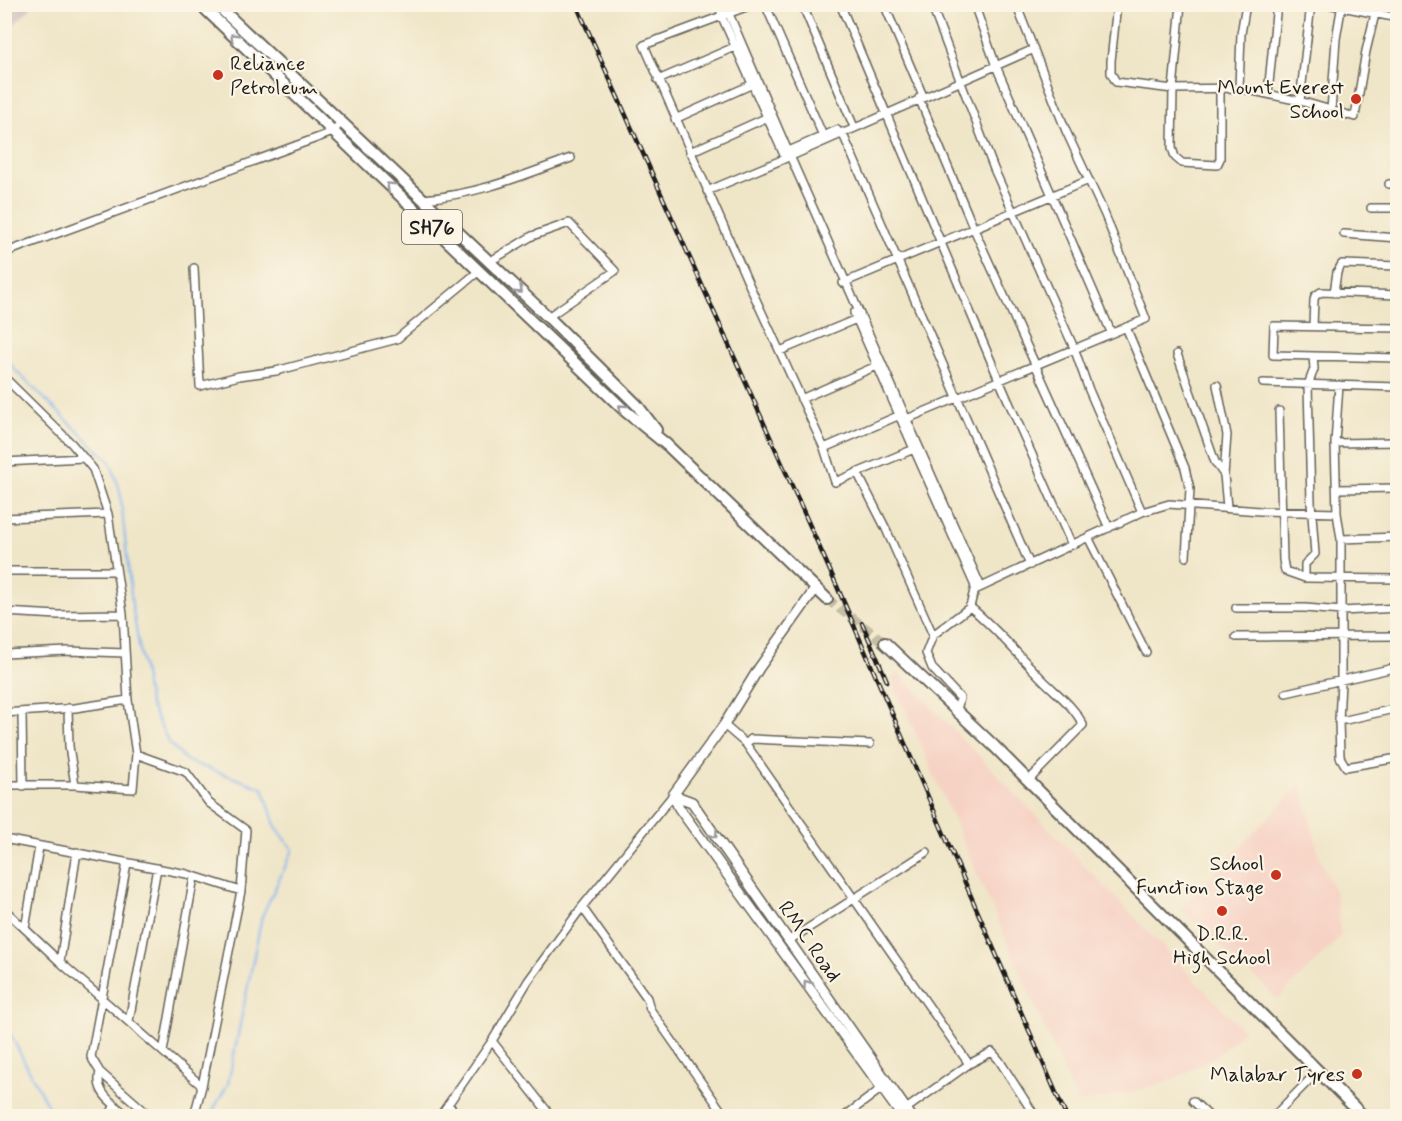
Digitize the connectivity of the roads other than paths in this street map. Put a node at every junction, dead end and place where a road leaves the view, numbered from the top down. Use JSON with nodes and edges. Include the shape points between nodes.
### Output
{"nodes":[{"id":1,"x":200,"y":4,"type":"edge"},
{"id":2,"x":216,"y":4,"type":"edge"},
{"id":3,"x":718,"y":4,"type":"edge"},
{"id":4,"x":754,"y":4,"type":"edge"},
{"id":5,"x":765,"y":4,"type":"edge"},
{"id":6,"x":802,"y":4,"type":"edge"},
{"id":7,"x":840,"y":4,"type":"edge"},
{"id":8,"x":884,"y":4,"type":"edge"},
{"id":9,"x":931,"y":4,"type":"edge"},
{"id":10,"x":974,"y":4,"type":"edge"},
{"id":11,"x":1117,"y":4,"type":"edge"},
{"id":12,"x":1181,"y":4,"type":"edge"},
{"id":13,"x":1246,"y":4,"type":"edge"},
{"id":14,"x":1277,"y":4,"type":"edge"},
{"id":15,"x":1311,"y":4,"type":"edge"},
{"id":16,"x":1327,"y":4,"type":"edge"},
{"id":17,"x":1016,"y":5,"type":"edge"},
{"id":18,"x":1342,"y":6,"type":"edge"},
{"id":19,"x":1375,"y":14,"type":"junction"},
{"id":20,"x":725,"y":16,"type":"junction"},
{"id":21,"x":1398,"y":18,"type":"edge"},
{"id":22,"x":739,"y":45,"type":"junction"},
{"id":23,"x":1033,"y":46,"type":"junction"},
{"id":24,"x":995,"y":64,"type":"junction"},
{"id":25,"x":959,"y":79,"type":"junction"},
{"id":26,"x":658,"y":80,"type":"junction"},
{"id":27,"x":755,"y":83,"type":"junction"},
{"id":28,"x":1220,"y":88,"type":"junction"},
{"id":29,"x":1239,"y":88,"type":"junction"},
{"id":30,"x":1173,"y":89,"type":"junction"},
{"id":31,"x":1268,"y":93,"type":"junction"},
{"id":32,"x":921,"y":96,"type":"junction"},
{"id":33,"x":1300,"y":101,"type":"junction"},
{"id":34,"x":885,"y":111,"type":"junction"},
{"id":35,"x":1331,"y":111,"type":"junction"},
{"id":36,"x":770,"y":116,"type":"junction"},
{"id":37,"x":675,"y":119,"type":"junction"},
{"id":38,"x":341,"y":122,"type":"junction"},
{"id":39,"x":853,"y":125,"type":"junction"},
{"id":40,"x":333,"y":132,"type":"junction"},
{"id":41,"x":842,"y":132,"type":"junction"},
{"id":42,"x":824,"y":138,"type":"junction"},
{"id":43,"x":690,"y":152,"type":"junction"},
{"id":44,"x":786,"y":155,"type":"junction"},
{"id":45,"x":572,"y":158,"type":"dead end"},
{"id":46,"x":1089,"y":180,"type":"junction"},
{"id":47,"x":1389,"y":184,"type":"dead end"},
{"id":48,"x":1398,"y":184,"type":"edge"},
{"id":49,"x":707,"y":191,"type":"junction"},
{"id":50,"x":1052,"y":196,"type":"junction"},
{"id":51,"x":423,"y":199,"type":"junction"},
{"id":52,"x":1371,"y":208,"type":"dead end"},
{"id":53,"x":1398,"y":208,"type":"edge"},
{"id":54,"x":1014,"y":212,"type":"junction"},
{"id":55,"x":974,"y":229,"type":"junction"},
{"id":56,"x":1344,"y":234,"type":"dead end"},
{"id":57,"x":1398,"y":238,"type":"edge"},
{"id":58,"x":940,"y":243,"type":"junction"},
{"id":59,"x":4,"y":254,"type":"edge"},
{"id":60,"x":897,"y":260,"type":"junction"},
{"id":61,"x":489,"y":262,"type":"junction"},
{"id":62,"x":1398,"y":266,"type":"edge"},
{"id":63,"x":194,"y":268,"type":"dead end"},
{"id":64,"x":498,"y":270,"type":"junction"},
{"id":65,"x":479,"y":271,"type":"junction"},
{"id":66,"x":488,"y":280,"type":"junction"},
{"id":67,"x":843,"y":283,"type":"junction"},
{"id":68,"x":1334,"y":293,"type":"junction"},
{"id":69,"x":1398,"y":295,"type":"edge"},
{"id":70,"x":548,"y":317,"type":"junction"},
{"id":71,"x":859,"y":318,"type":"junction"},
{"id":72,"x":1313,"y":326,"type":"junction"},
{"id":73,"x":1125,"y":327,"type":"junction"},
{"id":74,"x":1398,"y":328,"type":"edge"},
{"id":75,"x":1112,"y":332,"type":"junction"},
{"id":76,"x":1074,"y":348,"type":"junction"},
{"id":77,"x":780,"y":351,"type":"junction"},
{"id":78,"x":1177,"y":354,"type":"dead end"},
{"id":79,"x":1314,"y":356,"type":"junction"},
{"id":80,"x":1398,"y":358,"type":"edge"},
{"id":81,"x":880,"y":364,"type":"junction"},
{"id":82,"x":1036,"y":364,"type":"junction"},
{"id":83,"x":4,"y":377,"type":"edge"},
{"id":84,"x":999,"y":380,"type":"junction"},
{"id":85,"x":1263,"y":383,"type":"dead end"},
{"id":86,"x":1217,"y":385,"type":"dead end"},
{"id":87,"x":1308,"y":385,"type":"junction"},
{"id":88,"x":1339,"y":385,"type":"junction"},
{"id":89,"x":1398,"y":387,"type":"edge"},
{"id":90,"x":956,"y":398,"type":"junction"},
{"id":91,"x":801,"y":399,"type":"junction"},
{"id":92,"x":1279,"y":411,"type":"dead end"},
{"id":93,"x":903,"y":419,"type":"junction"},
{"id":94,"x":1398,"y":442,"type":"edge"},
{"id":95,"x":1335,"y":443,"type":"junction"},
{"id":96,"x":667,"y":445,"type":"junction"},
{"id":97,"x":824,"y":448,"type":"junction"},
{"id":98,"x":917,"y":448,"type":"junction"},
{"id":99,"x":84,"y":458,"type":"junction"},
{"id":100,"x":4,"y":462,"type":"edge"},
{"id":101,"x":857,"y":472,"type":"junction"},
{"id":102,"x":1224,"y":475,"type":"junction"},
{"id":103,"x":1398,"y":488,"type":"edge"},
{"id":104,"x":1337,"y":489,"type":"junction"},
{"id":105,"x":1189,"y":505,"type":"junction"},
{"id":106,"x":1227,"y":507,"type":"junction"},
{"id":107,"x":1282,"y":511,"type":"junction"},
{"id":108,"x":1312,"y":512,"type":"junction"},
{"id":109,"x":1142,"y":513,"type":"junction"},
{"id":110,"x":1337,"y":513,"type":"junction"},
{"id":111,"x":108,"y":514,"type":"junction"},
{"id":112,"x":4,"y":518,"type":"edge"},
{"id":113,"x":1109,"y":528,"type":"junction"},
{"id":114,"x":1088,"y":537,"type":"junction"},
{"id":115,"x":1398,"y":537,"type":"edge"},
{"id":116,"x":1341,"y":539,"type":"junction"},
{"id":117,"x":1072,"y":545,"type":"junction"},
{"id":118,"x":1186,"y":557,"type":"dead end"},
{"id":119,"x":1030,"y":565,"type":"junction"},
{"id":120,"x":4,"y":571,"type":"edge"},
{"id":121,"x":117,"y":571,"type":"junction"},
{"id":122,"x":1305,"y":578,"type":"junction"},
{"id":123,"x":1341,"y":579,"type":"junction"},
{"id":124,"x":1398,"y":579,"type":"edge"},
{"id":125,"x":981,"y":587,"type":"junction"},
{"id":126,"x":816,"y":588,"type":"junction"},
{"id":127,"x":827,"y":599,"type":"tunnel mouth"},
{"id":128,"x":970,"y":607,"type":"junction"},
{"id":129,"x":1236,"y":608,"type":"dead end"},
{"id":130,"x":1398,"y":608,"type":"edge"},
{"id":131,"x":1342,"y":611,"type":"junction"},
{"id":132,"x":4,"y":612,"type":"edge"},
{"id":133,"x":123,"y":614,"type":"junction"},
{"id":134,"x":933,"y":636,"type":"junction"},
{"id":135,"x":1341,"y":636,"type":"junction"},
{"id":136,"x":1398,"y":636,"type":"edge"},
{"id":137,"x":1236,"y":637,"type":"dead end"},
{"id":138,"x":885,"y":643,"type":"tunnel mouth"},
{"id":139,"x":125,"y":652,"type":"junction"},
{"id":140,"x":1146,"y":652,"type":"dead end"},
{"id":141,"x":4,"y":654,"type":"edge"},
{"id":142,"x":1398,"y":667,"type":"edge"},
{"id":143,"x":1341,"y":682,"type":"junction"},
{"id":144,"x":1286,"y":693,"type":"dead end"},
{"id":145,"x":128,"y":699,"type":"junction"},
{"id":146,"x":68,"y":708,"type":"junction"},
{"id":147,"x":1398,"y":708,"type":"edge"},
{"id":148,"x":957,"y":710,"type":"junction"},
{"id":149,"x":22,"y":712,"type":"junction"},
{"id":150,"x":4,"y":713,"type":"edge"},
{"id":151,"x":1339,"y":720,"type":"junction"},
{"id":152,"x":724,"y":725,"type":"junction"},
{"id":153,"x":746,"y":744,"type":"junction"},
{"id":154,"x":870,"y":744,"type":"dead end"},
{"id":155,"x":136,"y":754,"type":"junction"},
{"id":156,"x":1398,"y":758,"type":"edge"},
{"id":157,"x":1029,"y":780,"type":"junction"},
{"id":158,"x":4,"y":785,"type":"edge"},
{"id":159,"x":75,"y":785,"type":"junction"},
{"id":160,"x":24,"y":786,"type":"junction"},
{"id":161,"x":673,"y":795,"type":"junction"},
{"id":162,"x":4,"y":839,"type":"edge"},
{"id":163,"x":39,"y":847,"type":"junction"},
{"id":164,"x":77,"y":852,"type":"junction"},
{"id":165,"x":927,"y":852,"type":"dead end"},
{"id":166,"x":127,"y":863,"type":"junction"},
{"id":167,"x":157,"y":868,"type":"junction"},
{"id":168,"x":194,"y":877,"type":"junction"},
{"id":169,"x":241,"y":891,"type":"junction"},
{"id":170,"x":854,"y":899,"type":"junction"},
{"id":171,"x":582,"y":907,"type":"junction"},
{"id":172,"x":4,"y":909,"type":"edge"},
{"id":173,"x":25,"y":928,"type":"junction"},
{"id":174,"x":788,"y":941,"type":"junction"},
{"id":175,"x":60,"y":962,"type":"junction"},
{"id":176,"x":103,"y":998,"type":"junction"},
{"id":177,"x":129,"y":1022,"type":"junction"},
{"id":178,"x":492,"y":1041,"type":"junction"},
{"id":179,"x":164,"y":1052,"type":"junction"},
{"id":180,"x":969,"y":1064,"type":"junction"},
{"id":181,"x":1318,"y":1071,"type":"junction"},
{"id":182,"x":100,"y":1072,"type":"junction"},
{"id":183,"x":202,"y":1086,"type":"junction"},
{"id":184,"x":882,"y":1088,"type":"junction"},
{"id":185,"x":1193,"y":1101,"type":"dead end"},
{"id":186,"x":448,"y":1104,"type":"junction"},
{"id":187,"x":116,"y":1105,"type":"junction"},
{"id":188,"x":906,"y":1114,"type":"edge"},
{"id":189,"x":109,"y":1116,"type":"edge"},
{"id":190,"x":128,"y":1116,"type":"edge"},
{"id":191,"x":150,"y":1116,"type":"edge"},
{"id":192,"x":194,"y":1116,"type":"edge"},
{"id":193,"x":441,"y":1116,"type":"edge"},
{"id":194,"x":458,"y":1116,"type":"edge"},
{"id":195,"x":551,"y":1116,"type":"edge"},
{"id":196,"x":724,"y":1116,"type":"edge"},
{"id":197,"x":845,"y":1116,"type":"edge"},
{"id":198,"x":1035,"y":1116,"type":"edge"},
{"id":199,"x":1209,"y":1116,"type":"edge"},
{"id":200,"x":1274,"y":1116,"type":"edge"},
{"id":201,"x":1363,"y":1116,"type":"edge"}],
"edges":[{"from":40,"to":1,"type":"main road","number":"SH76","one_way":true},
{"from":2,"to":38,"type":"main road"},
{"from":3,"to":20,"type":"street"},
{"from":4,"to":20,"type":"street"},
{"from":5,"to":42,"type":"street"},
{"from":6,"to":39,"type":"street"},
{"from":7,"to":34,"type":"street"},
{"from":8,"to":32,"type":"street"},
{"from":9,"to":25,"type":"street"},
{"from":10,"to":24,"type":"street"},
{"from":11,"to":30,"type":"street","via":[[1111,61],[1116,82]]},
{"from":12,"to":30,"type":"street"},
{"from":13,"to":29,"type":"street"},
{"from":14,"to":31,"type":"street"},
{"from":15,"to":33,"type":"street"},
{"from":16,"to":18,"type":"street"},
{"from":17,"to":23,"type":"street"},
{"from":18,"to":19,"type":"street"},
{"from":18,"to":35,"type":"street"},
{"from":19,"to":21,"type":"street"},
{"from":19,"to":35,"type":"street","via":[[1356,117]]},
{"from":20,"to":22,"type":"street"},
{"from":20,"to":26,"type":"street","via":[[644,45]]},
{"from":22,"to":26,"type":"street"},
{"from":22,"to":27,"type":"street"},
{"from":23,"to":24,"type":"street"},
{"from":23,"to":46,"type":"street"},
{"from":24,"to":25,"type":"street"},
{"from":24,"to":50,"type":"street"},
{"from":25,"to":32,"type":"street"},
{"from":25,"to":54,"type":"street"},
{"from":26,"to":37,"type":"street"},
{"from":27,"to":36,"type":"street"},
{"from":27,"to":37,"type":"street"},
{"from":28,"to":29,"type":"street"},
{"from":28,"to":30,"type":"street"},
{"from":28,"to":30,"type":"street","via":[[1217,165],[1182,164],[1176,157],[1172,148]]},
{"from":29,"to":31,"type":"street"},
{"from":31,"to":33,"type":"street"},
{"from":32,"to":34,"type":"street"},
{"from":32,"to":55,"type":"street"},
{"from":33,"to":35,"type":"street"},
{"from":34,"to":39,"type":"street"},
{"from":34,"to":58,"type":"street"},
{"from":36,"to":43,"type":"street"},
{"from":36,"to":44,"type":"street"},
{"from":37,"to":43,"type":"street"},
{"from":38,"to":40,"type":"street"},
{"from":38,"to":51,"type":"main road"},
{"from":39,"to":41,"type":"street"},
{"from":39,"to":42,"type":"street"},
{"from":40,"to":59,"type":"street"},
{"from":65,"to":40,"type":"main road","number":"SH76","one_way":true},
{"from":41,"to":42,"type":"street"},
{"from":41,"to":60,"type":"street"},
{"from":42,"to":44,"type":"street"},
{"from":43,"to":49,"type":"street"},
{"from":44,"to":49,"type":"street"},
{"from":44,"to":67,"type":"street"},
{"from":45,"to":51,"type":"street","via":[[490,188]]},
{"from":46,"to":50,"type":"street"},
{"from":46,"to":73,"type":"street","via":[[1146,319]]},
{"from":47,"to":48,"type":"street"},
{"from":49,"to":77,"type":"street"},
{"from":50,"to":54,"type":"street"},
{"from":50,"to":75,"type":"street"},
{"from":51,"to":61,"type":"main road"},
{"from":52,"to":53,"type":"street"},
{"from":54,"to":55,"type":"street"},
{"from":54,"to":76,"type":"street"},
{"from":55,"to":58,"type":"street"},
{"from":55,"to":82,"type":"street"},
{"from":56,"to":57,"type":"street"},
{"from":58,"to":60,"type":"street"},
{"from":58,"to":84,"type":"street"},
{"from":60,"to":67,"type":"street"},
{"from":60,"to":90,"type":"street"},
{"from":61,"to":64,"type":"main road"},
{"from":61,"to":70,"type":"street","via":[[532,236],[569,223],[615,271]]},
{"from":62,"to":68,"type":"street","via":[[1342,264]]},
{"from":63,"to":65,"type":"street","via":[[200,386],[398,339]]},
{"from":64,"to":66,"type":"main road"},
{"from":64,"to":70,"type":"main road","one_way":true},
{"from":65,"to":66,"type":"main road","number":"SH76"},
{"from":96,"to":66,"type":"main road","number":"SH76","one_way":true,"via":[[624,410]]},
{"from":67,"to":71,"type":"street"},
{"from":68,"to":69,"type":"street"},
{"from":68,"to":72,"type":"street","via":[[1321,292],[1315,296]]},
{"from":70,"to":96,"type":"main road","via":[[637,405]]},
{"from":71,"to":77,"type":"street"},
{"from":71,"to":81,"type":"street"},
{"from":72,"to":74,"type":"street"},
{"from":72,"to":79,"type":"street","via":[[1274,326],[1273,355]]},
{"from":73,"to":75,"type":"street"},
{"from":73,"to":105,"type":"street","via":[[1185,468]]},
{"from":75,"to":76,"type":"street"},
{"from":76,"to":82,"type":"street"},
{"from":76,"to":109,"type":"street"},
{"from":77,"to":91,"type":"street"},
{"from":78,"to":102,"type":"street","via":[[1215,462]]},
{"from":79,"to":80,"type":"street"},
{"from":79,"to":87,"type":"street"},
{"from":81,"to":91,"type":"street"},
{"from":81,"to":93,"type":"street"},
{"from":82,"to":84,"type":"street"},
{"from":82,"to":113,"type":"street"},
{"from":83,"to":99,"type":"street"},
{"from":84,"to":90,"type":"street"},
{"from":84,"to":117,"type":"street"},
{"from":85,"to":87,"type":"street"},
{"from":86,"to":102,"type":"street","via":[[1227,435]]},
{"from":87,"to":88,"type":"street"},
{"from":87,"to":108,"type":"street"},
{"from":88,"to":89,"type":"street"},
{"from":88,"to":95,"type":"street"},
{"from":90,"to":93,"type":"street"},
{"from":90,"to":119,"type":"street"},
{"from":91,"to":97,"type":"street"},
{"from":92,"to":107,"type":"street"},
{"from":93,"to":97,"type":"street"},
{"from":93,"to":98,"type":"street"},
{"from":94,"to":95,"type":"street"},
{"from":95,"to":104,"type":"street"},
{"from":96,"to":126,"type":"main road","number":"SH76"},
{"from":97,"to":101,"type":"street","via":[[835,482]]},
{"from":98,"to":101,"type":"street"},
{"from":98,"to":125,"type":"street"},
{"from":98,"to":128,"type":"street","via":[[975,586]]},
{"from":99,"to":100,"type":"street"},
{"from":99,"to":111,"type":"street","via":[[93,469]]},
{"from":101,"to":134,"type":"street"},
{"from":102,"to":106,"type":"street"},
{"from":103,"to":104,"type":"street"},
{"from":104,"to":110,"type":"street"},
{"from":105,"to":106,"type":"street"},
{"from":105,"to":109,"type":"street","via":[[1169,504]]},
{"from":105,"to":118,"type":"street"},
{"from":106,"to":107,"type":"street"},
{"from":107,"to":108,"type":"street"},
{"from":107,"to":122,"type":"street","via":[[1286,571]]},
{"from":108,"to":110,"type":"street"},
{"from":108,"to":122,"type":"street","via":[[1315,554],[1305,564]]},
{"from":109,"to":113,"type":"street"},
{"from":110,"to":116,"type":"street"},
{"from":111,"to":112,"type":"street"},
{"from":111,"to":121,"type":"street"},
{"from":113,"to":114,"type":"street"},
{"from":114,"to":117,"type":"street"},
{"from":114,"to":140,"type":"street"},
{"from":115,"to":116,"type":"street"},
{"from":116,"to":123,"type":"street"},
{"from":117,"to":119,"type":"street"},
{"from":119,"to":125,"type":"street"},
{"from":120,"to":121,"type":"street"},
{"from":121,"to":133,"type":"street"},
{"from":122,"to":123,"type":"street"},
{"from":123,"to":124,"type":"street"},
{"from":123,"to":131,"type":"street"},
{"from":125,"to":128,"type":"street","via":[[975,590]]},
{"from":126,"to":127,"type":"main road","number":"SH76"},
{"from":126,"to":152,"type":"street"},
{"from":128,"to":134,"type":"street"},
{"from":128,"to":157,"type":"street","via":[[1017,650],[1083,725]]},
{"from":129,"to":131,"type":"street"},
{"from":130,"to":131,"type":"street"},
{"from":131,"to":135,"type":"street"},
{"from":132,"to":133,"type":"street"},
{"from":133,"to":139,"type":"street"},
{"from":134,"to":148,"type":"street","via":[[926,653],[932,668],[960,698]]},
{"from":135,"to":136,"type":"street"},
{"from":135,"to":137,"type":"street"},
{"from":135,"to":143,"type":"street"},
{"from":138,"to":148,"type":"main road"},
{"from":139,"to":141,"type":"street"},
{"from":139,"to":145,"type":"street"},
{"from":142,"to":143,"type":"street"},
{"from":143,"to":144,"type":"street"},
{"from":143,"to":151,"type":"street"},
{"from":145,"to":146,"type":"street"},
{"from":145,"to":155,"type":"street"},
{"from":146,"to":149,"type":"street"},
{"from":146,"to":159,"type":"street"},
{"from":147,"to":151,"type":"street"},
{"from":148,"to":157,"type":"main road"},
{"from":149,"to":150,"type":"street"},
{"from":149,"to":160,"type":"street"},
{"from":151,"to":156,"type":"street","via":[[1340,757],[1346,767]]},
{"from":152,"to":153,"type":"street"},
{"from":152,"to":161,"type":"street"},
{"from":153,"to":154,"type":"street","via":[[751,739]]},
{"from":153,"to":170,"type":"street"},
{"from":155,"to":159,"type":"street","via":[[133,789]]},
{"from":155,"to":169,"type":"street","via":[[186,772],[209,803],[246,830]]},
{"from":157,"to":181,"type":"main road"},
{"from":158,"to":160,"type":"street"},
{"from":159,"to":160,"type":"street"},
{"from":161,"to":171,"type":"street"},
{"from":161,"to":174,"type":"street","name":"RMC Road","one_way":true,"via":[[692,802]]},
{"from":184,"to":161,"type":"street","name":"RMC Road","one_way":true},
{"from":162,"to":163,"type":"street"},
{"from":163,"to":164,"type":"street"},
{"from":163,"to":173,"type":"street"},
{"from":164,"to":166,"type":"street"},
{"from":164,"to":175,"type":"street"},
{"from":165,"to":170,"type":"street"},
{"from":166,"to":167,"type":"street"},
{"from":166,"to":176,"type":"street"},
{"from":167,"to":168,"type":"street"},
{"from":167,"to":177,"type":"street"},
{"from":168,"to":169,"type":"street"},
{"from":168,"to":179,"type":"street"},
{"from":169,"to":183,"type":"street"},
{"from":170,"to":174,"type":"street"},
{"from":170,"to":180,"type":"street"},
{"from":171,"to":178,"type":"street","via":[[528,981]]},
{"from":171,"to":196,"type":"street"},
{"from":172,"to":173,"type":"street"},
{"from":173,"to":175,"type":"street"},
{"from":174,"to":188,"type":"street","name":"RMC Road"},
{"from":175,"to":176,"type":"street"},
{"from":176,"to":177,"type":"street"},
{"from":176,"to":182,"type":"street","via":[[92,1057]]},
{"from":177,"to":179,"type":"street"},
{"from":178,"to":186,"type":"street"},
{"from":178,"to":195,"type":"street"},
{"from":179,"to":183,"type":"street"},
{"from":180,"to":188,"type":"street"},
{"from":180,"to":198,"type":"street","via":[[992,1052]]},
{"from":181,"to":200,"type":"street"},
{"from":181,"to":201,"type":"main road"},
{"from":182,"to":187,"type":"street","via":[[100,1090]]},
{"from":182,"to":191,"type":"street"},
{"from":183,"to":192,"type":"street"},
{"from":184,"to":188,"type":"street","name":"RMC Road"},
{"from":184,"to":197,"type":"street"},
{"from":185,"to":199,"type":"street"},
{"from":186,"to":193,"type":"street"},
{"from":186,"to":194,"type":"street"},
{"from":187,"to":189,"type":"street"},
{"from":187,"to":190,"type":"street"}]}
